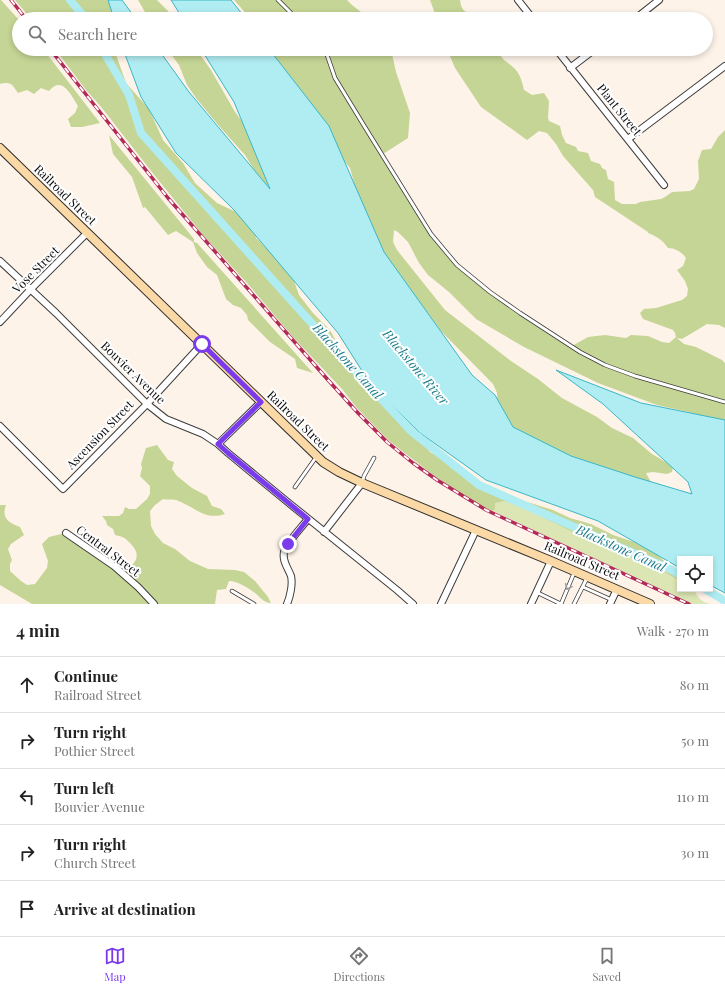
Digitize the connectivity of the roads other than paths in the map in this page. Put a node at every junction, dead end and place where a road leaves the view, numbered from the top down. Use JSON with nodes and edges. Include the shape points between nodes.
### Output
{"nodes":[{"id":1,"x":278,"y":0,"type":"edge"},
{"id":2,"x":518,"y":0,"type":"edge"},
{"id":3,"x":659,"y":0,"type":"edge"},
{"id":4,"x":291,"y":12,"type":"edge"},
{"id":5,"x":527,"y":12,"type":"edge"},
{"id":6,"x":644,"y":12,"type":"edge"},
{"id":7,"x":327,"y":56,"type":"edge"},
{"id":8,"x":561,"y":56,"type":"edge"},
{"id":9,"x":586,"y":56,"type":"edge"},
{"id":10,"x":725,"y":66,"type":"edge"},
{"id":11,"x":570,"y":68,"type":"junction"},
{"id":12,"x":628,"y":139,"type":"junction"},
{"id":13,"x":0,"y":148,"type":"edge"},
{"id":14,"x":664,"y":185,"type":"dead end"},
{"id":15,"x":87,"y":233,"type":"junction"},
{"id":16,"x":0,"y":261,"type":"edge"},
{"id":17,"x":31,"y":289,"type":"junction"},
{"id":18,"x":0,"y":322,"type":"edge"},
{"id":19,"x":202,"y":344,"type":"junction"},
{"id":20,"x":261,"y":402,"type":"junction"},
{"id":21,"x":725,"y":402,"type":"edge"},
{"id":22,"x":147,"y":404,"type":"junction"},
{"id":23,"x":0,"y":426,"type":"edge"},
{"id":24,"x":218,"y":444,"type":"junction"},
{"id":25,"x":317,"y":456,"type":"junction"},
{"id":26,"x":374,"y":458,"type":"dead end"},
{"id":27,"x":362,"y":483,"type":"junction"},
{"id":28,"x":295,"y":487,"type":"dead end"},
{"id":29,"x":308,"y":519,"type":"junction"},
{"id":30,"x":476,"y":530,"type":"junction"},
{"id":31,"x":324,"y":532,"type":"junction"},
{"id":32,"x":66,"y":533,"type":"dead end"},
{"id":33,"x":551,"y":560,"type":"junction"},
{"id":34,"x":575,"y":571,"type":"junction"},
{"id":35,"x":588,"y":576,"type":"junction"},
{"id":36,"x":583,"y":587,"type":"junction"},
{"id":37,"x":617,"y":589,"type":"junction"},
{"id":38,"x":232,"y":591,"type":"dead end"},
{"id":39,"x":536,"y":592,"type":"junction"},
{"id":40,"x":611,"y":602,"type":"edge"},
{"id":41,"x":154,"y":604,"type":"edge"},
{"id":42,"x":254,"y":604,"type":"edge"},
{"id":43,"x":287,"y":604,"type":"edge"},
{"id":44,"x":413,"y":604,"type":"edge"},
{"id":45,"x":441,"y":604,"type":"edge"},
{"id":46,"x":531,"y":604,"type":"edge"},
{"id":47,"x":574,"y":604,"type":"edge"},
{"id":48,"x":650,"y":604,"type":"edge"}],
"edges":[{"from":1,"to":4,"type":"lane"},
{"from":2,"to":5,"type":"street"},
{"from":3,"to":6,"type":"street"},
{"from":7,"to":21,"type":"lane","via":[[335,78],[431,234],[457,265],[514,309],[580,352],[605,365]]},
{"from":8,"to":11,"type":"street","name":"Plant Street"},
{"from":9,"to":11,"type":"street"},
{"from":10,"to":12,"type":"street"},
{"from":11,"to":12,"type":"street","name":"Plant Street"},
{"from":12,"to":14,"type":"street","name":"Plant Street"},
{"from":13,"to":15,"type":"street","name":"Railroad Street"},
{"from":15,"to":17,"type":"street","name":"Vose Street"},
{"from":15,"to":19,"type":"street","name":"Railroad Street"},
{"from":16,"to":17,"type":"street","name":"Bouvier Avenue"},
{"from":17,"to":18,"type":"street","name":"Vose Street"},
{"from":17,"to":22,"type":"street","name":"Bouvier Avenue"},
{"from":19,"to":20,"type":"street","name":"Railroad Street"},
{"from":19,"to":22,"type":"street","name":"Ascension Street"},
{"from":20,"to":24,"type":"street"},
{"from":20,"to":25,"type":"street","name":"Railroad Street"},
{"from":22,"to":23,"type":"street","name":"Ascension Street","via":[[63,489]]},
{"from":22,"to":24,"type":"street","name":"Bouvier Avenue","via":[[166,419],[203,434]]},
{"from":24,"to":29,"type":"street","name":"Bouvier Avenue"},
{"from":25,"to":27,"type":"street","name":"Railroad Street","via":[[339,472]]},
{"from":25,"to":28,"type":"lane"},
{"from":26,"to":27,"type":"lane"},
{"from":27,"to":30,"type":"street","name":"Railroad Street"},
{"from":27,"to":31,"type":"street"},
{"from":29,"to":31,"type":"street","name":"Bouvier Avenue"},
{"from":29,"to":43,"type":"street","via":[[284,553],[284,560],[292,578]]},
{"from":30,"to":33,"type":"street","name":"Railroad Street"},
{"from":30,"to":45,"type":"street"},
{"from":31,"to":44,"type":"street","name":"Bouvier Avenue"},
{"from":32,"to":41,"type":"street","name":"Central Street","via":[[114,566]]},
{"from":33,"to":34,"type":"street","name":"Railroad Street"},
{"from":33,"to":39,"type":"street"},
{"from":34,"to":35,"type":"street","name":"Railroad Street"},
{"from":34,"to":39,"type":"lane","one_way":true,"via":[[561,604]]},
{"from":35,"to":36,"type":"lane"},
{"from":35,"to":37,"type":"street","name":"Railroad Street"},
{"from":36,"to":40,"type":"lane"},
{"from":36,"to":47,"type":"lane"},
{"from":37,"to":40,"type":"street"},
{"from":37,"to":48,"type":"street","name":"Railroad Street"},
{"from":38,"to":42,"type":"lane"},
{"from":39,"to":46,"type":"street"}]}
